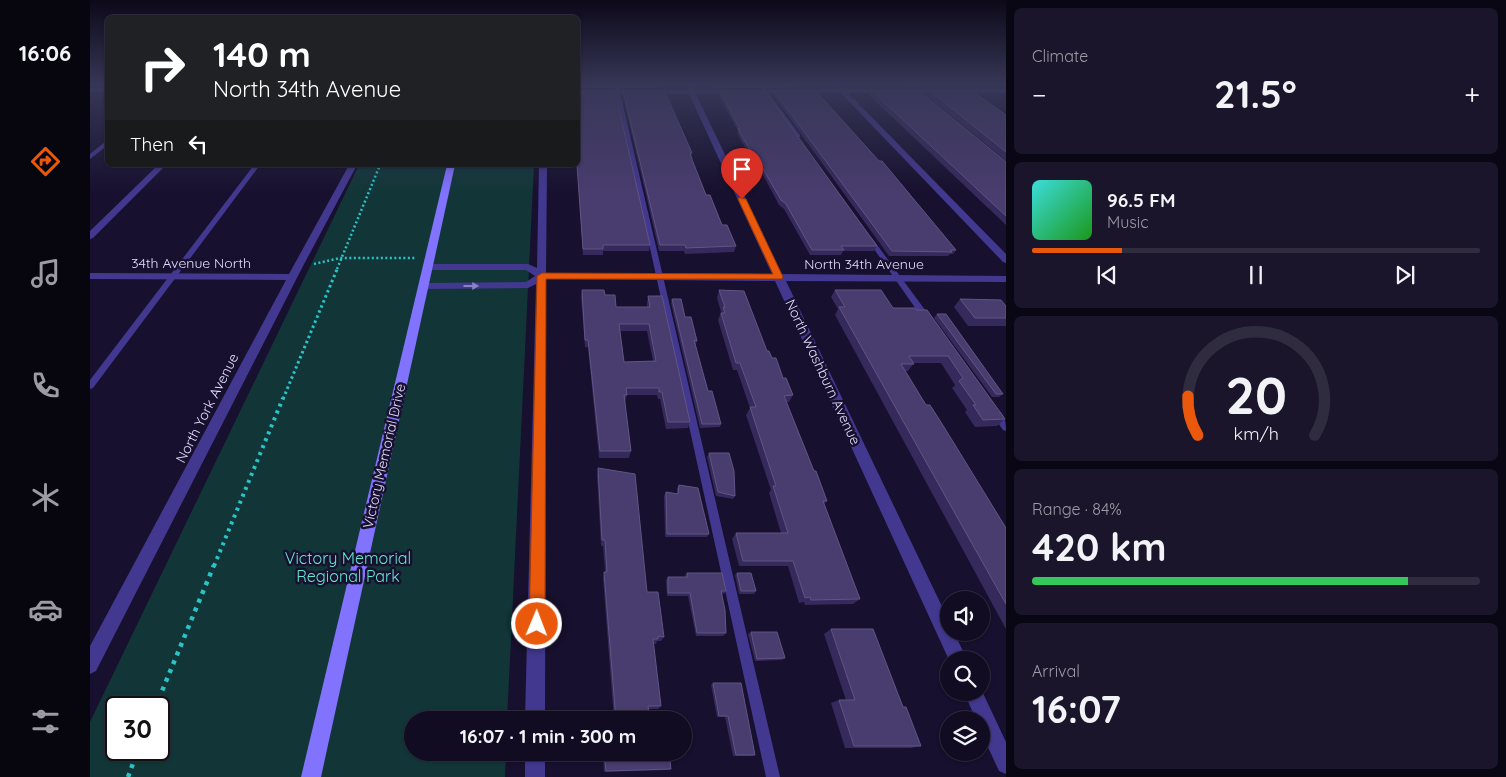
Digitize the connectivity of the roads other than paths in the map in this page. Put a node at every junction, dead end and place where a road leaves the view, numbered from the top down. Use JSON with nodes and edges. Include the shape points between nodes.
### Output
{"nodes":[{"id":1,"x":624,"y":120,"type":"edge"},
{"id":2,"x":705,"y":120,"type":"edge"},
{"id":3,"x":787,"y":120,"type":"edge"},
{"id":4,"x":870,"y":120,"type":"edge"},
{"id":5,"x":105,"y":144,"type":"edge"},
{"id":6,"x":804,"y":144,"type":"edge"},
{"id":7,"x":90,"y":156,"type":"edge"},
{"id":8,"x":160,"y":167,"type":"edge"},
{"id":9,"x":255,"y":167,"type":"edge"},
{"id":10,"x":352,"y":167,"type":"edge"},
{"id":11,"x":450,"y":167,"type":"edge"},
{"id":12,"x":543,"y":167,"type":"edge"},
{"id":13,"x":867,"y":234,"type":"edge"},
{"id":14,"x":90,"y":236,"type":"edge"},
{"id":15,"x":1006,"y":260,"type":"edge"},
{"id":16,"x":424,"y":262,"type":"junction"},
{"id":17,"x":294,"y":272,"type":"junction"},
{"id":18,"x":90,"y":276,"type":"edge"},
{"id":19,"x":542,"y":276,"type":"junction"},
{"id":20,"x":659,"y":276,"type":"junction"},
{"id":21,"x":172,"y":277,"type":"junction"},
{"id":22,"x":779,"y":277,"type":"junction"},
{"id":23,"x":898,"y":278,"type":"junction"},
{"id":24,"x":1006,"y":279,"type":"edge"},
{"id":25,"x":423,"y":286,"type":"junction"},
{"id":26,"x":932,"y":324,"type":"edge"},
{"id":27,"x":90,"y":386,"type":"edge"},
{"id":28,"x":989,"y":404,"type":"edge"},
{"id":29,"x":1006,"y":427,"type":"edge"},
{"id":30,"x":954,"y":651,"type":"edge"},
{"id":31,"x":90,"y":665,"type":"edge"},
{"id":32,"x":977,"y":701,"type":"edge"},
{"id":33,"x":535,"y":711,"type":"edge"},
{"id":34,"x":535,"y":761,"type":"edge"},
{"id":35,"x":1006,"y":764,"type":"edge"},
{"id":36,"x":311,"y":777,"type":"edge"},
{"id":37,"x":535,"y":777,"type":"edge"},
{"id":38,"x":772,"y":777,"type":"edge"}],
"edges":[{"from":1,"to":20,"type":"lane"},
{"from":2,"to":22,"type":"street","name":"North Washburn Avenue"},
{"from":3,"to":6,"type":"lane"},
{"from":4,"to":15,"type":"street"},
{"from":5,"to":7,"type":"lane"},
{"from":8,"to":14,"type":"street"},
{"from":9,"to":21,"type":"lane"},
{"from":10,"to":17,"type":"street","name":"North York Avenue"},
{"from":11,"to":16,"type":"street","name":"Victory Memorial Drive"},
{"from":12,"to":19,"type":"street"},
{"from":13,"to":23,"type":"lane"},
{"from":16,"to":19,"type":"street","name":"North 34th Avenue","via":[[528,267]]},
{"from":16,"to":25,"type":"street","name":"Victory Memorial Drive"},
{"from":17,"to":21,"type":"street","name":"34th Avenue North"},
{"from":17,"to":31,"type":"street","name":"North York Avenue"},
{"from":18,"to":21,"type":"street","name":"34th Avenue North"},
{"from":19,"to":20,"type":"street","name":"North 34th Avenue"},
{"from":25,"to":19,"type":"street","name":"North 34th Avenue","one_way":true,"via":[[528,286]]},
{"from":19,"to":33,"type":"street"},
{"from":20,"to":22,"type":"street","name":"North 34th Avenue"},
{"from":20,"to":38,"type":"lane"},
{"from":21,"to":27,"type":"lane"},
{"from":22,"to":23,"type":"street","name":"North 34th Avenue"},
{"from":22,"to":30,"type":"street","name":"North Washburn Avenue"},
{"from":23,"to":24,"type":"street","name":"North 34th Avenue"},
{"from":23,"to":26,"type":"lane"},
{"from":25,"to":36,"type":"street","name":"Victory Memorial Drive"},
{"from":28,"to":29,"type":"lane"},
{"from":32,"to":35,"type":"street"},
{"from":34,"to":37,"type":"street"}]}
